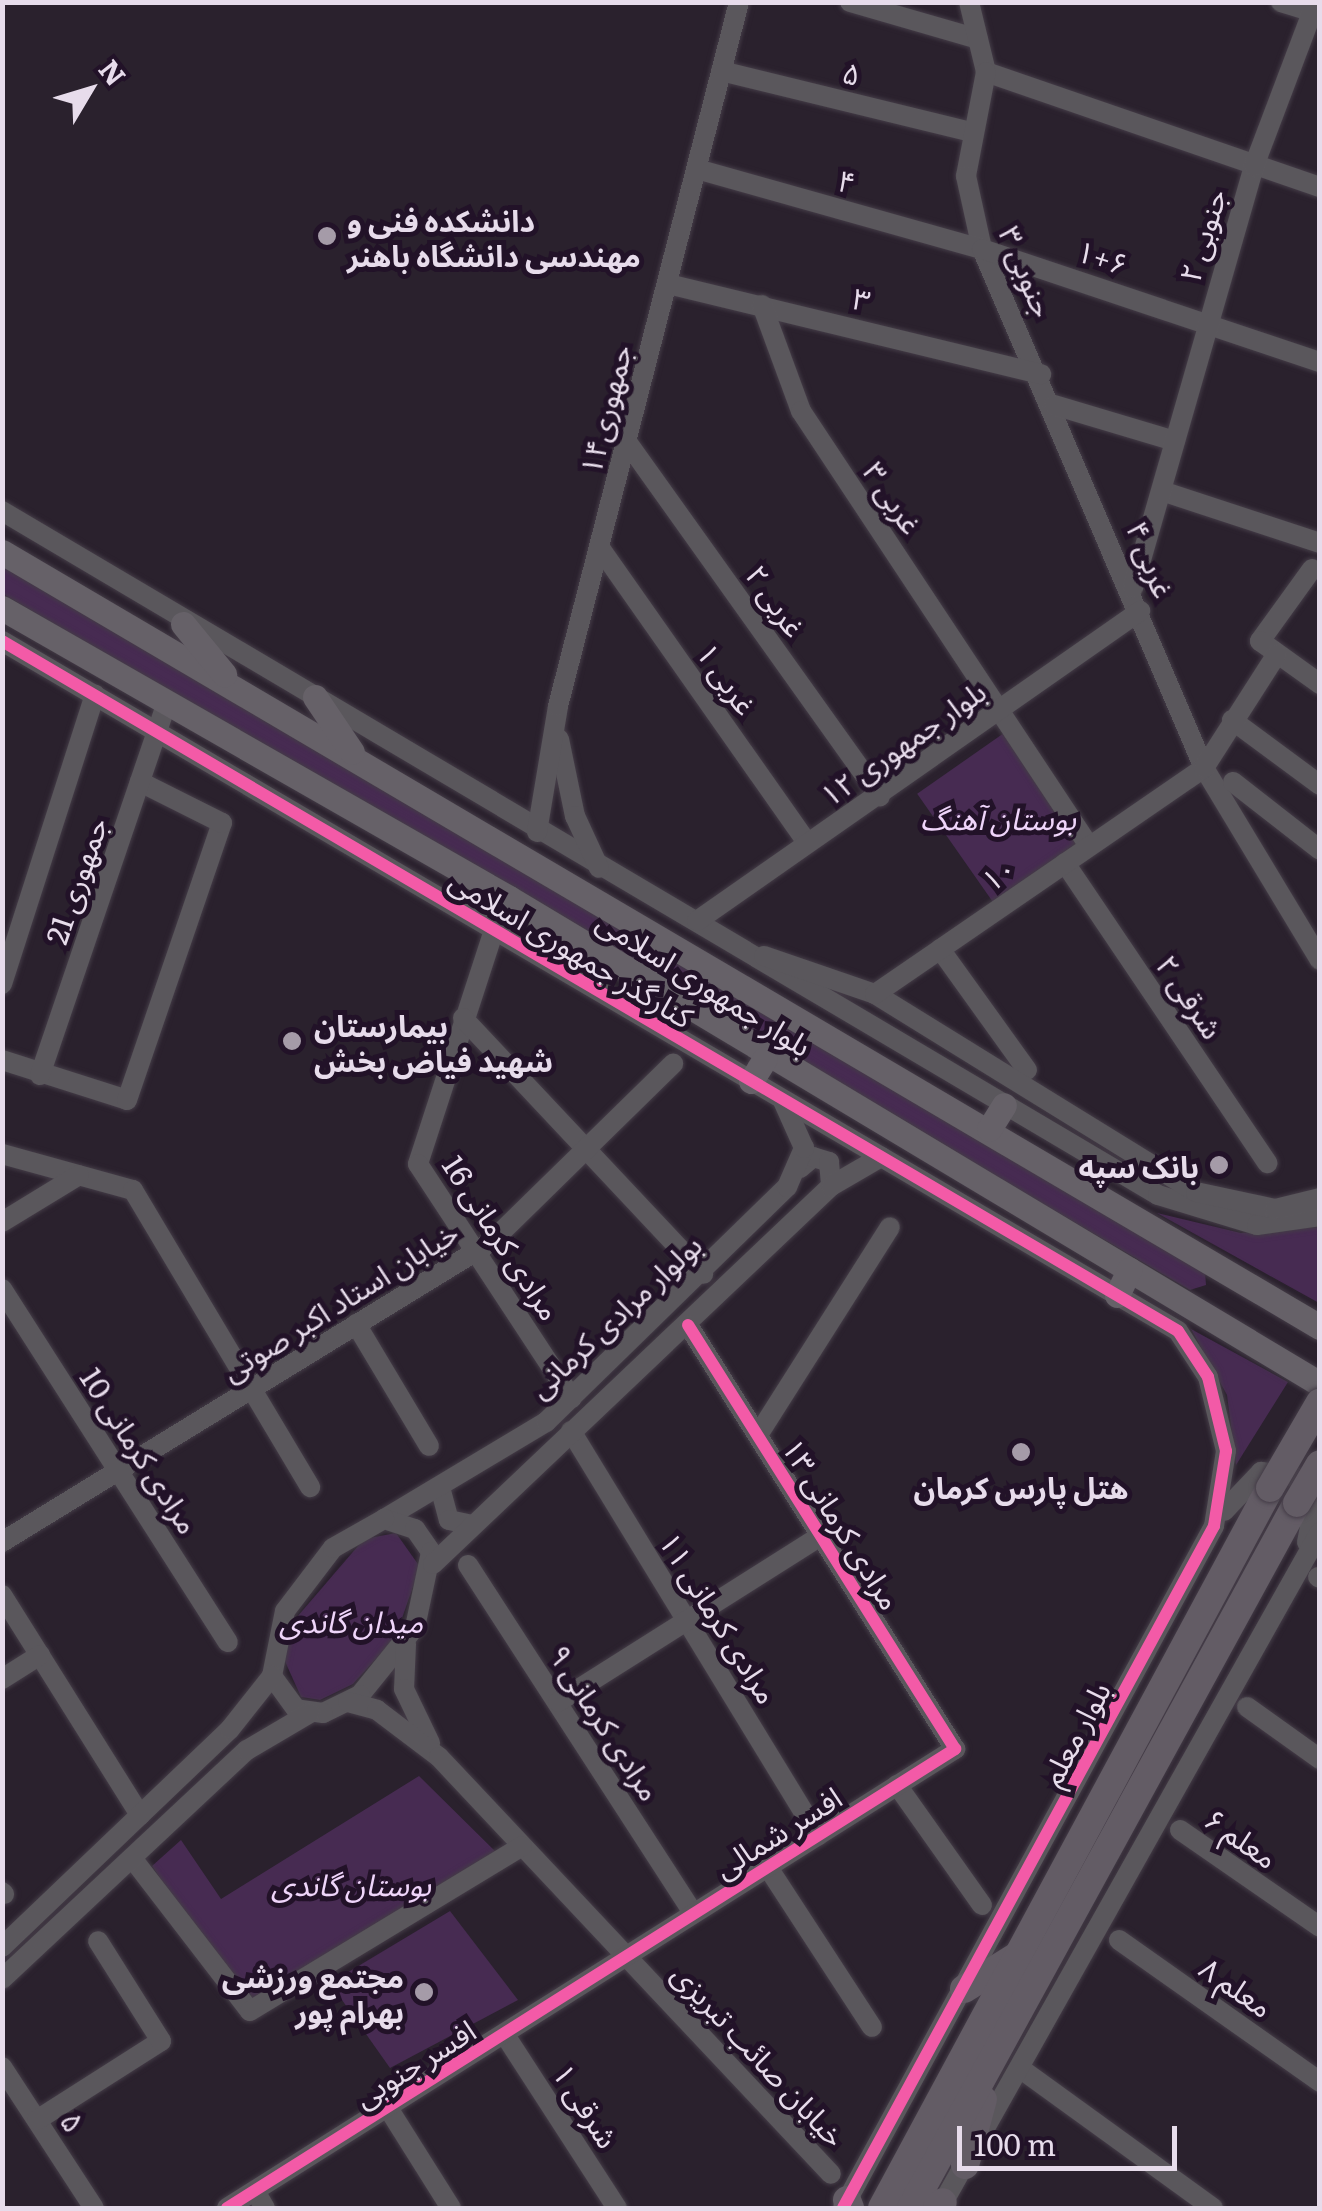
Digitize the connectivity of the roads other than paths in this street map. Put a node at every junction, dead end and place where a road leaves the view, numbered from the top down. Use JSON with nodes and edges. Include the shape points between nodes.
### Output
{"nodes":[{"id":1,"x":739,"y":2,"type":"edge"},
{"id":2,"x":850,"y":2,"type":"edge"},
{"id":3,"x":969,"y":2,"type":"edge"},
{"id":4,"x":1281,"y":2,"type":"edge"},
{"id":5,"x":1314,"y":8,"type":"edge"},
{"id":6,"x":978,"y":40,"type":"junction"},
{"id":7,"x":721,"y":71,"type":"junction"},
{"id":8,"x":986,"y":72,"type":"junction"},
{"id":9,"x":968,"y":131,"type":"junction"},
{"id":10,"x":1254,"y":166,"type":"junction"},
{"id":11,"x":697,"y":168,"type":"junction"},
{"id":12,"x":1320,"y":187,"type":"edge"},
{"id":13,"x":982,"y":249,"type":"junction"},
{"id":14,"x":668,"y":284,"type":"junction"},
{"id":15,"x":762,"y":304,"type":"junction"},
{"id":16,"x":1206,"y":321,"type":"junction"},
{"id":17,"x":1320,"y":362,"type":"edge"},
{"id":18,"x":1040,"y":374,"type":"junction"},
{"id":19,"x":1054,"y":405,"type":"junction"},
{"id":20,"x":626,"y":439,"type":"junction"},
{"id":21,"x":1175,"y":441,"type":"junction"},
{"id":22,"x":1162,"y":491,"type":"junction"},
{"id":23,"x":2,"y":511,"type":"edge"},
{"id":24,"x":1320,"y":542,"type":"edge"},
{"id":25,"x":600,"y":548,"type":"junction"},
{"id":26,"x":2,"y":552,"type":"edge"},
{"id":27,"x":1312,"y":568,"type":"dead end"},
{"id":28,"x":1133,"y":588,"type":"junction"},
{"id":29,"x":2,"y":608,"type":"edge"},
{"id":30,"x":1140,"y":611,"type":"junction"},
{"id":31,"x":183,"y":624,"type":"junction"},
{"id":32,"x":2,"y":642,"type":"edge"},
{"id":33,"x":1277,"y":654,"type":"junction"},
{"id":34,"x":1320,"y":684,"type":"edge"},
{"id":35,"x":234,"y":686,"type":"junction"},
{"id":36,"x":95,"y":695,"type":"junction"},
{"id":37,"x":315,"y":696,"type":"junction"},
{"id":38,"x":166,"y":705,"type":"junction"},
{"id":39,"x":558,"y":706,"type":"junction"},
{"id":40,"x":1001,"y":710,"type":"junction"},
{"id":41,"x":1232,"y":720,"type":"junction"},
{"id":42,"x":158,"y":731,"type":"junction"},
{"id":43,"x":354,"y":756,"type":"junction"},
{"id":44,"x":1204,"y":768,"type":"junction"},
{"id":45,"x":140,"y":782,"type":"junction"},
{"id":46,"x":1233,"y":782,"type":"dead end"},
{"id":47,"x":1320,"y":786,"type":"edge"},
{"id":48,"x":880,"y":796,"type":"junction"},
{"id":49,"x":537,"y":832,"type":"junction"},
{"id":50,"x":807,"y":843,"type":"junction"},
{"id":51,"x":1317,"y":844,"type":"edge"},
{"id":52,"x":1090,"y":846,"type":"junction"},
{"id":53,"x":528,"y":860,"type":"junction"},
{"id":54,"x":1065,"y":863,"type":"junction"},
{"id":55,"x":600,"y":869,"type":"junction"},
{"id":56,"x":509,"y":898,"type":"junction"},
{"id":57,"x":697,"y":920,"type":"junction"},
{"id":58,"x":494,"y":930,"type":"junction"},
{"id":59,"x":940,"y":949,"type":"junction"},
{"id":60,"x":740,"y":950,"type":"junction"},
{"id":61,"x":1320,"y":960,"type":"edge"},
{"id":62,"x":2,"y":984,"type":"edge"},
{"id":63,"x":875,"y":994,"type":"junction"},
{"id":64,"x":463,"y":1018,"type":"junction"},
{"id":65,"x":765,"y":1059,"type":"junction"},
{"id":66,"x":2,"y":1060,"type":"edge"},
{"id":67,"x":673,"y":1064,"type":"dead end"},
{"id":68,"x":1027,"y":1070,"type":"dead end"},
{"id":69,"x":40,"y":1075,"type":"junction"},
{"id":70,"x":751,"y":1082,"type":"junction"},
{"id":71,"x":782,"y":1099,"type":"junction"},
{"id":72,"x":1004,"y":1104,"type":"junction"},
{"id":73,"x":988,"y":1129,"type":"junction"},
{"id":74,"x":586,"y":1148,"type":"junction"},
{"id":75,"x":2,"y":1154,"type":"edge"},
{"id":76,"x":881,"y":1157,"type":"junction"},
{"id":77,"x":1267,"y":1163,"type":"dead end"},
{"id":78,"x":800,"y":1168,"type":"junction"},
{"id":79,"x":79,"y":1175,"type":"junction"},
{"id":80,"x":831,"y":1186,"type":"junction"},
{"id":81,"x":1320,"y":1198,"type":"edge"},
{"id":82,"x":1320,"y":1216,"type":"edge"},
{"id":83,"x":2,"y":1222,"type":"edge"},
{"id":84,"x":890,"y":1226,"type":"dead end"},
{"id":85,"x":476,"y":1251,"type":"junction"},
{"id":86,"x":1129,"y":1270,"type":"junction"},
{"id":87,"x":703,"y":1274,"type":"junction"},
{"id":88,"x":2,"y":1290,"type":"edge"},
{"id":89,"x":1117,"y":1295,"type":"junction"},
{"id":90,"x":356,"y":1324,"type":"junction"},
{"id":91,"x":688,"y":1325,"type":"junction"},
{"id":92,"x":1320,"y":1327,"type":"edge"},
{"id":93,"x":1320,"y":1384,"type":"edge"},
{"id":94,"x":254,"y":1387,"type":"junction"},
{"id":95,"x":572,"y":1398,"type":"junction"},
{"id":96,"x":1320,"y":1402,"type":"edge"},
{"id":97,"x":570,"y":1431,"type":"junction"},
{"id":98,"x":758,"y":1435,"type":"junction"},
{"id":99,"x":430,"y":1446,"type":"dead end"},
{"id":100,"x":1320,"y":1464,"type":"edge"},
{"id":101,"x":118,"y":1470,"type":"junction"},
{"id":102,"x":310,"y":1487,"type":"dead end"},
{"id":103,"x":440,"y":1487,"type":"junction"},
{"id":104,"x":384,"y":1519,"type":"junction"},
{"id":105,"x":472,"y":1526,"type":"junction"},
{"id":106,"x":1214,"y":1526,"type":"junction"},
{"id":107,"x":1320,"y":1532,"type":"edge"},
{"id":108,"x":821,"y":1536,"type":"junction"},
{"id":109,"x":2,"y":1542,"type":"edge"},
{"id":110,"x":1299,"y":1563,"type":"junction"},
{"id":111,"x":433,"y":1564,"type":"junction"},
{"id":112,"x":468,"y":1564,"type":"dead end"},
{"id":113,"x":2,"y":1595,"type":"edge"},
{"id":114,"x":688,"y":1622,"type":"junction"},
{"id":115,"x":228,"y":1642,"type":"dead end"},
{"id":116,"x":406,"y":1644,"type":"junction"},
{"id":117,"x":40,"y":1655,"type":"junction"},
{"id":118,"x":272,"y":1676,"type":"junction"},
{"id":119,"x":2,"y":1679,"type":"edge"},
{"id":120,"x":348,"y":1702,"type":"junction"},
{"id":121,"x":558,"y":1702,"type":"junction"},
{"id":122,"x":1246,"y":1707,"type":"dead end"},
{"id":123,"x":248,"y":1708,"type":"junction"},
{"id":124,"x":310,"y":1713,"type":"junction"},
{"id":125,"x":272,"y":1733,"type":"junction"},
{"id":126,"x":955,"y":1749,"type":"joint"},
{"id":127,"x":439,"y":1758,"type":"junction"},
{"id":128,"x":1320,"y":1759,"type":"edge"},
{"id":129,"x":898,"y":1785,"type":"junction"},
{"id":130,"x":140,"y":1816,"type":"junction"},
{"id":131,"x":1180,"y":1830,"type":"dead end"},
{"id":132,"x":818,"y":1834,"type":"junction"},
{"id":133,"x":522,"y":1846,"type":"junction"},
{"id":134,"x":132,"y":1858,"type":"junction"},
{"id":135,"x":767,"y":1866,"type":"junction"},
{"id":136,"x":982,"y":1905,"type":"dead end"},
{"id":137,"x":693,"y":1912,"type":"junction"},
{"id":138,"x":1320,"y":1927,"type":"edge"},
{"id":139,"x":1119,"y":1940,"type":"dead end"},
{"id":140,"x":98,"y":1941,"type":"dead end"},
{"id":141,"x":2,"y":1947,"type":"edge"},
{"id":142,"x":625,"y":1955,"type":"junction"},
{"id":143,"x":1018,"y":1955,"type":"junction"},
{"id":144,"x":2,"y":1979,"type":"edge"},
{"id":145,"x":964,"y":1989,"type":"junction"},
{"id":146,"x":872,"y":2027,"type":"dead end"},
{"id":147,"x":505,"y":2035,"type":"junction"},
{"id":148,"x":995,"y":2054,"type":"junction"},
{"id":149,"x":2,"y":2066,"type":"edge"},
{"id":150,"x":1021,"y":2069,"type":"junction"},
{"id":151,"x":1320,"y":2082,"type":"edge"},
{"id":152,"x":388,"y":2108,"type":"junction"},
{"id":153,"x":37,"y":2120,"type":"junction"},
{"id":154,"x":965,"y":2165,"type":"junction"},
{"id":155,"x":831,"y":2174,"type":"dead end"},
{"id":156,"x":260,"y":2200,"type":"edge"},
{"id":157,"x":847,"y":2206,"type":"edge"},
{"id":158,"x":940,"y":2206,"type":"edge"},
{"id":159,"x":94,"y":2208,"type":"edge"},
{"id":160,"x":227,"y":2208,"type":"edge"},
{"id":161,"x":451,"y":2208,"type":"edge"},
{"id":162,"x":618,"y":2208,"type":"edge"},
{"id":163,"x":882,"y":2208,"type":"edge"},
{"id":164,"x":910,"y":2208,"type":"edge"},
{"id":165,"x":1213,"y":2208,"type":"edge"}],
"edges":[{"from":1,"to":7,"type":"street","name":"جمهوری۱۴"},
{"from":2,"to":6,"type":"street"},
{"from":3,"to":6,"type":"street"},
{"from":4,"to":5,"type":"street"},
{"from":5,"to":10,"type":"street","name":"۲ جنوبی"},
{"from":6,"to":8,"type":"street"},
{"from":7,"to":9,"type":"street","name":"۵"},
{"from":7,"to":11,"type":"street","name":"جمهوری۱۴"},
{"from":8,"to":9,"type":"street","name":"۳ جنوبی"},
{"from":8,"to":10,"type":"street"},
{"from":9,"to":13,"type":"street","name":"۳ جنوبی","via":[[966,176]]},
{"from":10,"to":12,"type":"street"},
{"from":10,"to":16,"type":"street","name":"۲ جنوبی"},
{"from":11,"to":13,"type":"street","name":"۴"},
{"from":11,"to":14,"type":"street","name":"جمهوری۱۴"},
{"from":13,"to":16,"type":"street","name":"۱+۶"},
{"from":13,"to":18,"type":"street","name":"۳ جنوبی"},
{"from":14,"to":15,"type":"street","name":"۳"},
{"from":14,"to":20,"type":"street","name":"جمهوری۱۴"},
{"from":15,"to":18,"type":"street","name":"۳"},
{"from":15,"to":40,"type":"street","name":"۳ غربی","via":[[801,411]]},
{"from":16,"to":17,"type":"street"},
{"from":16,"to":21,"type":"street","name":"۲ جنوبی"},
{"from":18,"to":19,"type":"street","name":"۴ غربی"},
{"from":19,"to":21,"type":"street"},
{"from":19,"to":28,"type":"street","name":"۴ غربی"},
{"from":20,"to":25,"type":"street","name":"جمهوری۱۴"},
{"from":20,"to":48,"type":"street","name":"۲ غربی"},
{"from":21,"to":22,"type":"street","name":"۲ جنوبی"},
{"from":22,"to":24,"type":"street"},
{"from":22,"to":28,"type":"street","name":"۲ جنوبی"},
{"from":23,"to":31,"type":"street"},
{"from":25,"to":39,"type":"street","name":"جمهوری۱۴"},
{"from":25,"to":50,"type":"street","name":"۱ غربی"},
{"from":26,"to":35,"type":"main road","name":"بلوار جمهوری اسلامی"},
{"from":27,"to":33,"type":"street","via":[[1260,641]]},
{"from":28,"to":30,"type":"street","name":"۴ غربی"},
{"from":29,"to":38,"type":"main road","name":"بلوار جمهوری اسلامی"},
{"from":30,"to":40,"type":"street","name":"بلوار جمهوری ۱۲"},
{"from":30,"to":44,"type":"street","name":"۴ غربی"},
{"from":31,"to":35,"type":"main road"},
{"from":31,"to":37,"type":"street"},
{"from":32,"to":36,"type":"street","name":"کنارگذر جمهوری اسلامی"},
{"from":33,"to":34,"type":"street"},
{"from":33,"to":41,"type":"street"},
{"from":35,"to":43,"type":"main road","name":"بلوار جمهوری اسلامی"},
{"from":36,"to":42,"type":"street","name":"کنارگذر جمهوری اسلامی"},
{"from":36,"to":62,"type":"street"},
{"from":37,"to":43,"type":"main road"},
{"from":37,"to":49,"type":"street"},
{"from":38,"to":42,"type":"street","name":"جمهوری 21"},
{"from":38,"to":56,"type":"main road","name":"بلوار جمهوری اسلامی"},
{"from":39,"to":49,"type":"street","name":"جمهوری۱۴"},
{"from":39,"to":55,"type":"street","via":[[568,790]]},
{"from":40,"to":48,"type":"street","name":"بلوار جمهوری ۱۲"},
{"from":40,"to":52,"type":"street"},
{"from":41,"to":44,"type":"street"},
{"from":41,"to":47,"type":"street"},
{"from":42,"to":45,"type":"street","name":"جمهوری 21"},
{"from":42,"to":58,"type":"street","name":"کنارگذر جمهوری اسلامی"},
{"from":43,"to":53,"type":"main road","name":"بلوار جمهوری اسلامی"},
{"from":44,"to":52,"type":"street","name":"۱۰"},
{"from":44,"to":61,"type":"street","name":"۴ غربی"},
{"from":45,"to":69,"type":"street","name":"جمهوری 21"},
{"from":45,"to":69,"type":"street","via":[[222,822],[127,1100]]},
{"from":46,"to":51,"type":"street"},
{"from":48,"to":50,"type":"street","name":"بلوار جمهوری ۱۲"},
{"from":49,"to":55,"type":"street"},
{"from":50,"to":57,"type":"street","name":"بلوار جمهوری ۱۲"},
{"from":52,"to":54,"type":"street","name":"۱۰"},
{"from":53,"to":56,"type":"main road","via":[[542,890]]},
{"from":53,"to":73,"type":"main road","name":"بلوار جمهوری اسلامی"},
{"from":54,"to":59,"type":"street","name":"۱۰"},
{"from":54,"to":77,"type":"street","name":"۲ شرقی"},
{"from":55,"to":57,"type":"street"},
{"from":56,"to":65,"type":"main road","name":"بلوار جمهوری اسلامی"},
{"from":57,"to":60,"type":"street"},
{"from":58,"to":64,"type":"street","name":"مرادی کرمانی 16"},
{"from":58,"to":70,"type":"street","name":"کنارگذر جمهوری اسلامی"},
{"from":59,"to":63,"type":"street","name":"۱۰"},
{"from":59,"to":68,"type":"street"},
{"from":60,"to":63,"type":"street"},
{"from":60,"to":72,"type":"street"},
{"from":63,"to":81,"type":"street","via":[[1196,1192],[1275,1209]]},
{"from":64,"to":74,"type":"street"},
{"from":64,"to":85,"type":"street","name":"مرادی کرمانی 16","via":[[418,1164]]},
{"from":65,"to":70,"type":"main road"},
{"from":65,"to":86,"type":"main road","name":"بلوار جمهوری اسلامی"},
{"from":66,"to":69,"type":"street"},
{"from":67,"to":74,"type":"street","name":"خیابان استاد اکبر صوتی"},
{"from":70,"to":71,"type":"street","name":"کنارگذر جمهوری اسلامی"},
{"from":71,"to":76,"type":"street","name":"کنارگذر جمهوری اسلامی"},
{"from":71,"to":78,"type":"street","via":[[804,1148]]},
{"from":72,"to":73,"type":"main road"},
{"from":72,"to":82,"type":"street","via":[[1158,1195],[1222,1218],[1258,1225]]},
{"from":73,"to":92,"type":"main road","name":"بلوار جمهوری اسلامی"},
{"from":74,"to":85,"type":"street","name":"خیابان استاد اکبر صوتی"},
{"from":74,"to":87,"type":"street"},
{"from":75,"to":79,"type":"street"},
{"from":76,"to":80,"type":"street","name":"بولوار مرادی کرمانی"},
{"from":76,"to":89,"type":"street","name":"کنارگذر جمهوری اسلامی"},
{"from":78,"to":80,"type":"street","via":[[813,1157],[829,1162]]},
{"from":78,"to":87,"type":"street","name":"بولوار مرادی کرمانی"},
{"from":79,"to":83,"type":"street"},
{"from":79,"to":94,"type":"street","via":[[133,1190]]},
{"from":80,"to":91,"type":"street","name":"بولوار مرادی کرمانی"},
{"from":84,"to":98,"type":"street"},
{"from":85,"to":90,"type":"street","name":"خیابان استاد اکبر صوتی"},
{"from":85,"to":95,"type":"street","name":"مرادی کرمانی 16"},
{"from":86,"to":89,"type":"main road"},
{"from":86,"to":93,"type":"main road","name":"بلوار جمهوری اسلامی"},
{"from":87,"to":95,"type":"street","name":"بولوار مرادی کرمانی"},
{"from":88,"to":101,"type":"street","name":"مرادی کرمانی 10"},
{"from":89,"to":106,"type":"street","name":"بلوار معلم","via":[[1178,1331],[1208,1377],[1226,1451]]},
{"from":90,"to":94,"type":"street","name":"خیابان استاد اکبر صوتی"},
{"from":90,"to":99,"type":"street"},
{"from":91,"to":97,"type":"street","name":"بولوار مرادی کرمانی"},
{"from":91,"to":98,"type":"street","name":"مرادی کرمانی ۱۳"},
{"from":94,"to":101,"type":"street","name":"خیابان استاد اکبر صوتی"},
{"from":94,"to":102,"type":"street"},
{"from":95,"to":103,"type":"street","name":"بولوار مرادی کرمانی"},
{"from":96,"to":143,"type":"highway","name":"بلوار معلم","bridge":true},
{"from":97,"to":105,"type":"street","name":"بولوار مرادی کرمانی"},
{"from":97,"to":114,"type":"street","name":"مرادی کرمانی ۱۱"},
{"from":98,"to":108,"type":"street","name":"مرادی کرمانی ۱۳"},
{"from":100,"to":148,"type":"highway","bridge":true},
{"from":101,"to":109,"type":"street","name":"خیابان استاد اکبر صوتی"},
{"from":101,"to":115,"type":"street","name":"مرادی کرمانی 10"},
{"from":103,"to":104,"type":"street","name":"بولوار مرادی کرمانی"},
{"from":103,"to":105,"type":"street","via":[[449,1520]]},
{"from":104,"to":111,"type":"street","via":[[415,1529]]},
{"from":104,"to":118,"type":"street","via":[[357,1527],[310,1572],[276,1634]]},
{"from":105,"to":111,"type":"street","name":"بولوار مرادی کرمانی"},
{"from":106,"to":110,"type":"street","via":[[1246,1480],[1294,1476],[1316,1519]]},
{"from":106,"to":145,"type":"street","name":"بلوار معلم"},
{"from":107,"to":110,"type":"street"},
{"from":108,"to":114,"type":"street"},
{"from":108,"to":126,"type":"street","name":"مرادی کرمانی ۱۳"},
{"from":110,"to":150,"type":"street"},
{"from":111,"to":116,"type":"street"},
{"from":112,"to":121,"type":"street","name":"مرادی کرمانی ۹"},
{"from":113,"to":117,"type":"street"},
{"from":114,"to":121,"type":"street"},
{"from":114,"to":132,"type":"street","name":"مرادی کرمانی ۱۱"},
{"from":116,"to":120,"type":"street"},
{"from":116,"to":127,"type":"street","name":"خیابان صائب تبریزی","via":[[404,1689]]},
{"from":117,"to":119,"type":"street"},
{"from":117,"to":130,"type":"street"},
{"from":118,"to":123,"type":"street"},
{"from":118,"to":124,"type":"street","via":[[284,1700]]},
{"from":120,"to":124,"type":"street"},
{"from":120,"to":127,"type":"street","name":"خیابان صائب تبریزی","via":[[376,1710]]},
{"from":121,"to":137,"type":"street","name":"مرادی کرمانی ۹"},
{"from":122,"to":128,"type":"street"},
{"from":123,"to":125,"type":"street","via":[[273,1708]]},
{"from":123,"to":130,"type":"street"},
{"from":124,"to":125,"type":"street"},
{"from":125,"to":134,"type":"street"},
{"from":126,"to":129,"type":"street","name":"افسر شمالی"},
{"from":127,"to":133,"type":"street","name":"خیابان صائب تبریزی"},
{"from":129,"to":132,"type":"street","name":"افسر شمالی"},
{"from":129,"to":136,"type":"street"},
{"from":130,"to":141,"type":"street"},
{"from":131,"to":138,"type":"street","name":"معلم ۶"},
{"from":132,"to":135,"type":"street","name":"افسر شمالی"},
{"from":133,"to":134,"type":"street","via":[[250,2010]]},
{"from":133,"to":142,"type":"street","name":"خیابان صائب تبریزی"},
{"from":134,"to":144,"type":"street"},
{"from":135,"to":137,"type":"street","name":"افسر شمالی"},
{"from":135,"to":146,"type":"street"},
{"from":137,"to":142,"type":"street","name":"افسر شمالی"},
{"from":139,"to":151,"type":"street","name":"معلم ۸"},
{"from":140,"to":153,"type":"street","via":[[161,2042]]},
{"from":142,"to":147,"type":"street","name":"افسر جنوبی"},
{"from":142,"to":155,"type":"street","name":"خیابان صائب تبریزی"},
{"from":143,"to":145,"type":"highway"},
{"from":143,"to":163,"type":"highway","name":"بلوار معلم"},
{"from":145,"to":157,"type":"street","name":"بلوار معلم"},
{"from":147,"to":152,"type":"street","name":"افسر جنوبی"},
{"from":147,"to":162,"type":"street","name":"شرقی ۱"},
{"from":148,"to":154,"type":"highway"},
{"from":148,"to":164,"type":"highway"},
{"from":149,"to":153,"type":"street","name":"۵"},
{"from":150,"to":154,"type":"street"},
{"from":150,"to":165,"type":"street"},
{"from":152,"to":156,"type":"street","name":"افسر جنوبی"},
{"from":152,"to":161,"type":"street"},
{"from":153,"to":159,"type":"street","name":"۵"},
{"from":154,"to":158,"type":"street"},
{"from":156,"to":160,"type":"street","name":"افسر جنوبی"}]}
